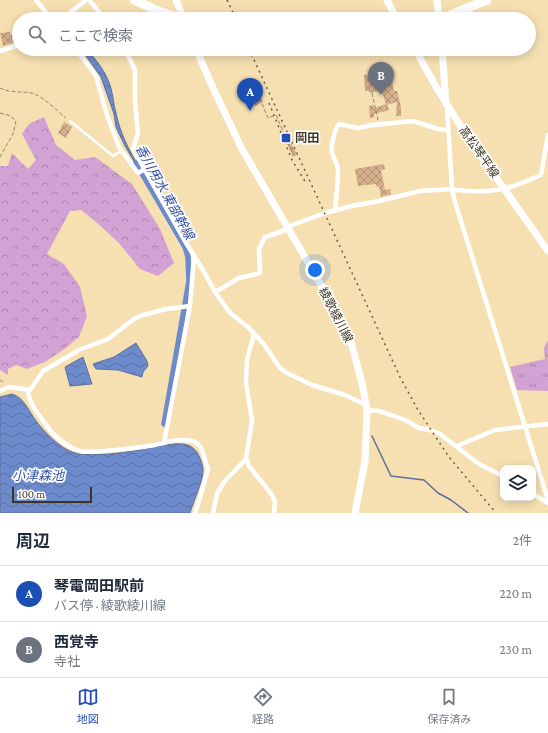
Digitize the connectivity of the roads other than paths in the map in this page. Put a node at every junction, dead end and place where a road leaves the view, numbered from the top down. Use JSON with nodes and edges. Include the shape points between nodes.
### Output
{"nodes":[{"id":1,"x":36,"y":0,"type":"edge"},
{"id":2,"x":87,"y":0,"type":"edge"},
{"id":3,"x":134,"y":0,"type":"edge"},
{"id":4,"x":176,"y":0,"type":"edge"},
{"id":5,"x":387,"y":0,"type":"edge"},
{"id":6,"x":437,"y":0,"type":"edge"},
{"id":7,"x":487,"y":0,"type":"edge"},
{"id":8,"x":45,"y":12,"type":"edge"},
{"id":9,"x":71,"y":12,"type":"edge"},
{"id":10,"x":98,"y":12,"type":"edge"},
{"id":11,"x":162,"y":12,"type":"edge"},
{"id":12,"x":180,"y":12,"type":"edge"},
{"id":13,"x":394,"y":12,"type":"edge"},
{"id":14,"x":439,"y":12,"type":"edge"},
{"id":15,"x":457,"y":12,"type":"edge"},
{"id":16,"x":12,"y":47,"type":"edge"},
{"id":17,"x":0,"y":51,"type":"edge"},
{"id":18,"x":81,"y":56,"type":"edge"},
{"id":19,"x":128,"y":56,"type":"edge"},
{"id":20,"x":199,"y":56,"type":"edge"},
{"id":21,"x":420,"y":56,"type":"edge"},
{"id":22,"x":443,"y":56,"type":"edge"},
{"id":23,"x":446,"y":104,"type":"junction"},
{"id":24,"x":70,"y":121,"type":"road end"},
{"id":25,"x":448,"y":130,"type":"junction"},
{"id":26,"x":548,"y":135,"type":"edge"},
{"id":27,"x":122,"y":150,"type":"junction"},
{"id":28,"x":142,"y":170,"type":"junction"},
{"id":29,"x":504,"y":188,"type":"junction"},
{"id":30,"x":452,"y":189,"type":"junction"},
{"id":31,"x":335,"y":211,"type":"junction"},
{"id":32,"x":288,"y":228,"type":"junction"},
{"id":33,"x":548,"y":251,"type":"edge"},
{"id":34,"x":194,"y":255,"type":"junction"},
{"id":35,"x":215,"y":292,"type":"junction"},
{"id":36,"x":190,"y":306,"type":"junction"},
{"id":37,"x":254,"y":334,"type":"junction"},
{"id":38,"x":28,"y":390,"type":"junction"},
{"id":39,"x":0,"y":391,"type":"edge"},
{"id":40,"x":367,"y":407,"type":"junction"},
{"id":41,"x":548,"y":424,"type":"edge"},
{"id":42,"x":525,"y":426,"type":"junction"},
{"id":43,"x":164,"y":443,"type":"junction"},
{"id":44,"x":457,"y":446,"type":"junction"},
{"id":45,"x":246,"y":459,"type":"junction"},
{"id":46,"x":500,"y":474,"type":"edge"},
{"id":47,"x":536,"y":496,"type":"edge"},
{"id":48,"x":548,"y":502,"type":"edge"},
{"id":49,"x":195,"y":513,"type":"edge"},
{"id":50,"x":213,"y":513,"type":"edge"},
{"id":51,"x":274,"y":513,"type":"edge"},
{"id":52,"x":355,"y":513,"type":"edge"}],
"edges":[{"from":1,"to":8,"type":"street"},
{"from":2,"to":9,"type":"street"},
{"from":2,"to":10,"type":"street"},
{"from":3,"to":11,"type":"highway"},
{"from":4,"to":12,"type":"main road"},
{"from":5,"to":13,"type":"main road"},
{"from":6,"to":14,"type":"main road"},
{"from":7,"to":15,"type":"highway"},
{"from":16,"to":17,"type":"street"},
{"from":18,"to":27,"type":"street","via":[[96,76],[110,122]]},
{"from":19,"to":28,"type":"street","via":[[135,70],[138,133],[133,149]]},
{"from":20,"to":32,"type":"main road","name":"綾歌綾川線","via":[[236,136]]},
{"from":21,"to":23,"type":"main road","name":"高松琴平線"},
{"from":22,"to":23,"type":"main road"},
{"from":23,"to":25,"type":"street"},
{"from":23,"to":29,"type":"main road","name":"高松琴平線"},
{"from":24,"to":27,"type":"lane","via":[[113,156]]},
{"from":25,"to":30,"type":"street"},
{"from":25,"to":31,"type":"street","via":[[413,121],[358,128],[339,124],[336,127],[332,149],[338,168]]},
{"from":26,"to":29,"type":"street","via":[[541,174],[522,184]]},
{"from":27,"to":28,"type":"street","via":[[138,173]]},
{"from":28,"to":34,"type":"street"},
{"from":29,"to":30,"type":"street","via":[[484,192]]},
{"from":29,"to":33,"type":"main road","name":"高松琴平線"},
{"from":30,"to":31,"type":"street","via":[[420,191]]},
{"from":30,"to":42,"type":"street"},
{"from":31,"to":32,"type":"street"},
{"from":32,"to":35,"type":"street","via":[[265,237],[259,249],[260,272],[239,278]]},
{"from":32,"to":40,"type":"main road","name":"綾歌綾川線","via":[[351,342]]},
{"from":34,"to":35,"type":"street"},
{"from":34,"to":36,"type":"street"},
{"from":35,"to":37,"type":"street","via":[[230,313]]},
{"from":36,"to":38,"type":"street","via":[[166,309],[134,319],[108,339],[79,350],[43,371],[32,389]]},
{"from":36,"to":43,"type":"street"},
{"from":37,"to":40,"type":"street","via":[[280,368],[287,373],[312,385],[345,395]]},
{"from":37,"to":45,"type":"street","via":[[247,360],[246,383],[252,420]]},
{"from":38,"to":39,"type":"street","via":[[9,387]]},
{"from":38,"to":43,"type":"street","via":[[32,404],[56,438],[81,452]]},
{"from":40,"to":44,"type":"street","via":[[405,420],[419,428],[436,432]]},
{"from":40,"to":52,"type":"main road","name":"綾歌綾川線","via":[[365,461]]},
{"from":41,"to":42,"type":"street"},
{"from":42,"to":44,"type":"street","via":[[495,430]]},
{"from":42,"to":48,"type":"street"},
{"from":43,"to":49,"type":"street","via":[[176,440],[190,441],[200,447],[204,455],[208,469]]},
{"from":44,"to":46,"type":"street","via":[[479,464]]},
{"from":45,"to":50,"type":"street","via":[[224,482],[217,494]]},
{"from":45,"to":51,"type":"street","via":[[248,466],[272,495],[275,502]]},
{"from":47,"to":48,"type":"street"}]}
